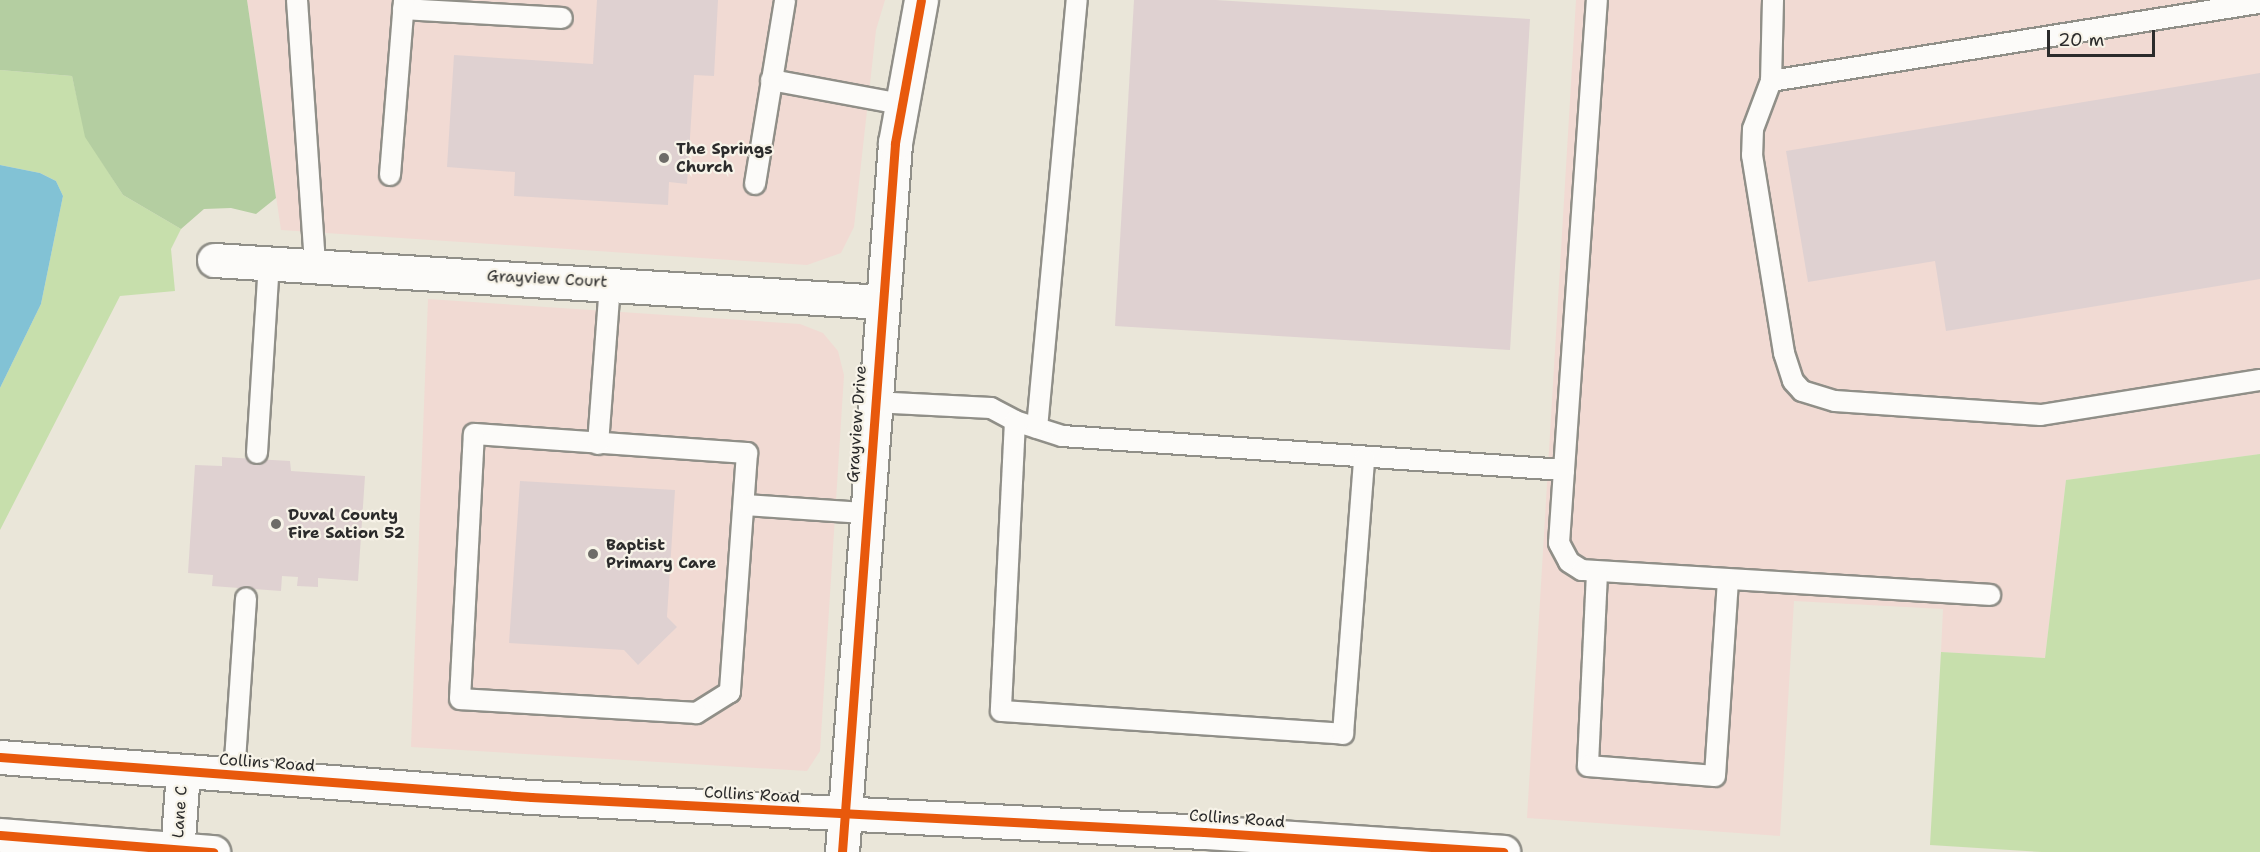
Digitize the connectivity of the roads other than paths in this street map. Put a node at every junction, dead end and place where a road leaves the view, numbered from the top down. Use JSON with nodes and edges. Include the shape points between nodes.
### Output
{"nodes":[{"id":1,"x":297,"y":0,"type":"edge"},
{"id":2,"x":785,"y":0,"type":"edge"},
{"id":3,"x":921,"y":0,"type":"edge"},
{"id":4,"x":1077,"y":0,"type":"edge"},
{"id":5,"x":1597,"y":0,"type":"edge"},
{"id":6,"x":1773,"y":0,"type":"edge"},
{"id":7,"x":2260,"y":3,"type":"edge"},
{"id":8,"x":403,"y":4,"type":"edge"},
{"id":9,"x":562,"y":18,"type":"dead end"},
{"id":10,"x":771,"y":80,"type":"junction"},
{"id":11,"x":1771,"y":81,"type":"junction"},
{"id":12,"x":900,"y":104,"type":"junction"},
{"id":13,"x":390,"y":175,"type":"dead end"},
{"id":14,"x":755,"y":184,"type":"dead end"},
{"id":15,"x":214,"y":260,"type":"dead end"},
{"id":16,"x":269,"y":264,"type":"junction"},
{"id":17,"x":315,"y":266,"type":"junction"},
{"id":18,"x":610,"y":283,"type":"junction"},
{"id":19,"x":881,"y":302,"type":"junction"},
{"id":20,"x":2260,"y":380,"type":"edge"},
{"id":21,"x":873,"y":402,"type":"junction"},
{"id":22,"x":1015,"y":421,"type":"junction"},
{"id":23,"x":1037,"y":429,"type":"junction"},
{"id":24,"x":598,"y":444,"type":"junction"},
{"id":25,"x":257,"y":453,"type":"dead end"},
{"id":26,"x":1364,"y":459,"type":"junction"},
{"id":27,"x":1564,"y":470,"type":"junction"},
{"id":28,"x":744,"y":505,"type":"junction"},
{"id":29,"x":865,"y":513,"type":"junction"},
{"id":30,"x":1598,"y":573,"type":"junction"},
{"id":31,"x":1728,"y":580,"type":"junction"},
{"id":32,"x":1990,"y":596,"type":"dead end"},
{"id":33,"x":246,"y":598,"type":"dead end"},
{"id":34,"x":0,"y":757,"type":"edge"},
{"id":35,"x":183,"y":772,"type":"junction"},
{"id":36,"x":234,"y":776,"type":"junction"},
{"id":37,"x":844,"y":815,"type":"junction"},
{"id":38,"x":0,"y":834,"type":"edge"},
{"id":39,"x":1204,"y":842,"type":"edge"},
{"id":40,"x":177,"y":851,"type":"edge"},
{"id":41,"x":213,"y":852,"type":"edge"},
{"id":42,"x":842,"y":852,"type":"edge"},
{"id":43,"x":1503,"y":852,"type":"edge"}],
"edges":[{"from":1,"to":17,"type":"lane"},
{"from":2,"to":10,"type":"lane"},
{"from":3,"to":12,"type":"main road","name":"Grayview Drive"},
{"from":4,"to":23,"type":"lane"},
{"from":5,"to":27,"type":"lane"},
{"from":6,"to":11,"type":"lane"},
{"from":7,"to":11,"type":"lane"},
{"from":8,"to":9,"type":"lane"},
{"from":8,"to":13,"type":"lane"},
{"from":10,"to":12,"type":"lane"},
{"from":10,"to":14,"type":"lane"},
{"from":11,"to":20,"type":"lane","via":[[1754,129],[1752,155],[1784,353],[1793,381],[1802,391],[1835,401],[2041,415]]},
{"from":12,"to":19,"type":"main road","name":"Grayview Drive"},
{"from":15,"to":16,"type":"main road","name":"Grayview Court"},
{"from":16,"to":17,"type":"main road","name":"Grayview Court"},
{"from":16,"to":25,"type":"lane"},
{"from":17,"to":18,"type":"main road","name":"Grayview Court"},
{"from":18,"to":19,"type":"main road","name":"Grayview Court"},
{"from":18,"to":24,"type":"lane"},
{"from":19,"to":21,"type":"main road","name":"Grayview Drive"},
{"from":21,"to":22,"type":"lane","via":[[991,408]]},
{"from":21,"to":29,"type":"main road","name":"Grayview Drive"},
{"from":22,"to":23,"type":"lane"},
{"from":22,"to":26,"type":"lane","via":[[1001,711],[1343,734]]},
{"from":23,"to":26,"type":"lane","via":[[1062,436]]},
{"from":24,"to":28,"type":"lane","via":[[747,453]]},
{"from":24,"to":28,"type":"lane","via":[[474,434],[460,699],[696,713],[730,692]]},
{"from":26,"to":27,"type":"lane"},
{"from":27,"to":30,"type":"lane","via":[[1561,550],[1574,567]]},
{"from":28,"to":29,"type":"lane"},
{"from":29,"to":37,"type":"main road","name":"Grayview Drive"},
{"from":30,"to":31,"type":"lane"},
{"from":30,"to":31,"type":"lane","via":[[1588,766],[1715,776]]},
{"from":31,"to":32,"type":"lane"},
{"from":33,"to":36,"type":"lane"},
{"from":34,"to":35,"type":"main road","name":"Collins Road"},
{"from":35,"to":36,"type":"main road","name":"Collins Road"},
{"from":35,"to":40,"type":"main road","name":"Lane C"},
{"from":36,"to":37,"type":"main road","name":"Collins Road"},
{"from":37,"to":39,"type":"main road","name":"Collins Road"},
{"from":37,"to":42,"type":"main road","name":"Grayview Drive"},
{"from":38,"to":40,"type":"main road"},
{"from":39,"to":43,"type":"main road","name":"Collins Road"},
{"from":40,"to":41,"type":"main road"}]}
